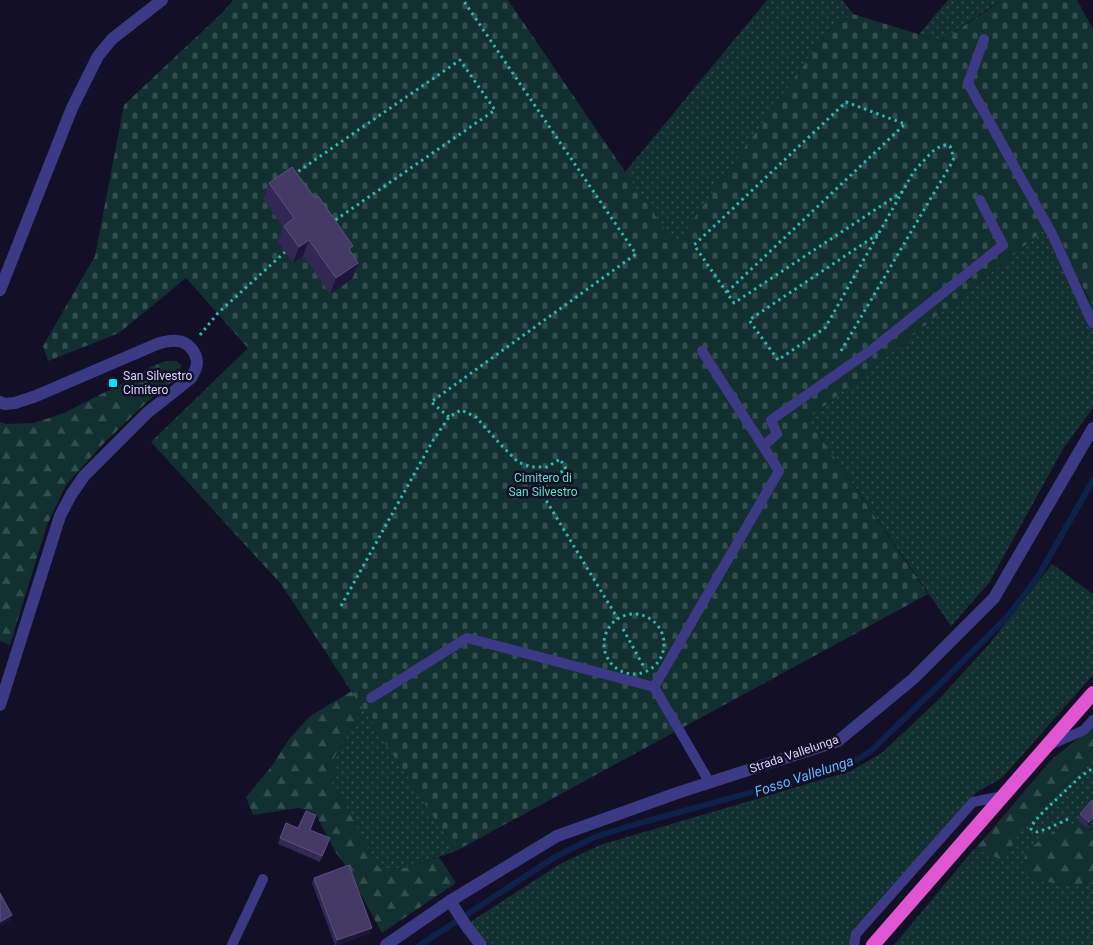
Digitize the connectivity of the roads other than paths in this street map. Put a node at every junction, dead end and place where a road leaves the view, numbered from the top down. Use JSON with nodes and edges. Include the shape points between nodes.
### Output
{"nodes":[{"id":1,"x":162,"y":0,"type":"edge"},
{"id":2,"x":984,"y":39,"type":"dead end"},
{"id":3,"x":980,"y":200,"type":"dead end"},
{"id":4,"x":0,"y":290,"type":"edge"},
{"id":5,"x":1093,"y":323,"type":"edge"},
{"id":6,"x":702,"y":351,"type":"dead end"},
{"id":7,"x":0,"y":402,"type":"edge"},
{"id":8,"x":1093,"y":429,"type":"edge"},
{"id":9,"x":763,"y":446,"type":"junction"},
{"id":10,"x":654,"y":687,"type":"junction"},
{"id":11,"x":1093,"y":693,"type":"edge"},
{"id":12,"x":372,"y":698,"type":"dead end"},
{"id":13,"x":0,"y":705,"type":"edge"},
{"id":14,"x":1093,"y":720,"type":"edge"},
{"id":15,"x":1047,"y":746,"type":"junction"},
{"id":16,"x":710,"y":783,"type":"junction"},
{"id":17,"x":1003,"y":796,"type":"junction"},
{"id":18,"x":263,"y":879,"type":"dead end"},
{"id":19,"x":453,"y":906,"type":"junction"},
{"id":20,"x":232,"y":945,"type":"edge"},
{"id":21,"x":386,"y":945,"type":"edge"},
{"id":22,"x":481,"y":945,"type":"edge"},
{"id":23,"x":854,"y":945,"type":"edge"},
{"id":24,"x":873,"y":945,"type":"edge"}],
"edges":[{"from":1,"to":4,"type":"street","via":[[112,39],[98,56],[72,108]]},
{"from":2,"to":5,"type":"lane","via":[[968,83],[1052,234]]},
{"from":3,"to":9,"type":"lane","via":[[1002,245],[874,348],[772,420],[777,434]]},
{"from":6,"to":9,"type":"lane"},
{"from":7,"to":13,"type":"street","via":[[15,403],[36,396],[156,344],[184,343],[190,347],[197,362],[191,378],[147,413],[84,476],[71,495],[60,516]]},
{"from":8,"to":16,"type":"street","name":"Strada Vallelunga","via":[[994,598],[913,679],[838,741]]},
{"from":9,"to":10,"type":"lane","via":[[779,471]]},
{"from":10,"to":12,"type":"lane","via":[[467,638]]},
{"from":10,"to":16,"type":"lane"},
{"from":11,"to":15,"type":"highway"},
{"from":14,"to":15,"type":"lane","via":[[1084,730]]},
{"from":15,"to":17,"type":"highway"},
{"from":16,"to":19,"type":"street","name":"Strada Vallelunga","via":[[557,836]]},
{"from":17,"to":23,"type":"lane","via":[[973,802],[856,934]]},
{"from":17,"to":24,"type":"highway"},
{"from":18,"to":20,"type":"lane"},
{"from":19,"to":21,"type":"street","name":"Strada Vallelunga"},
{"from":19,"to":22,"type":"street"}]}
